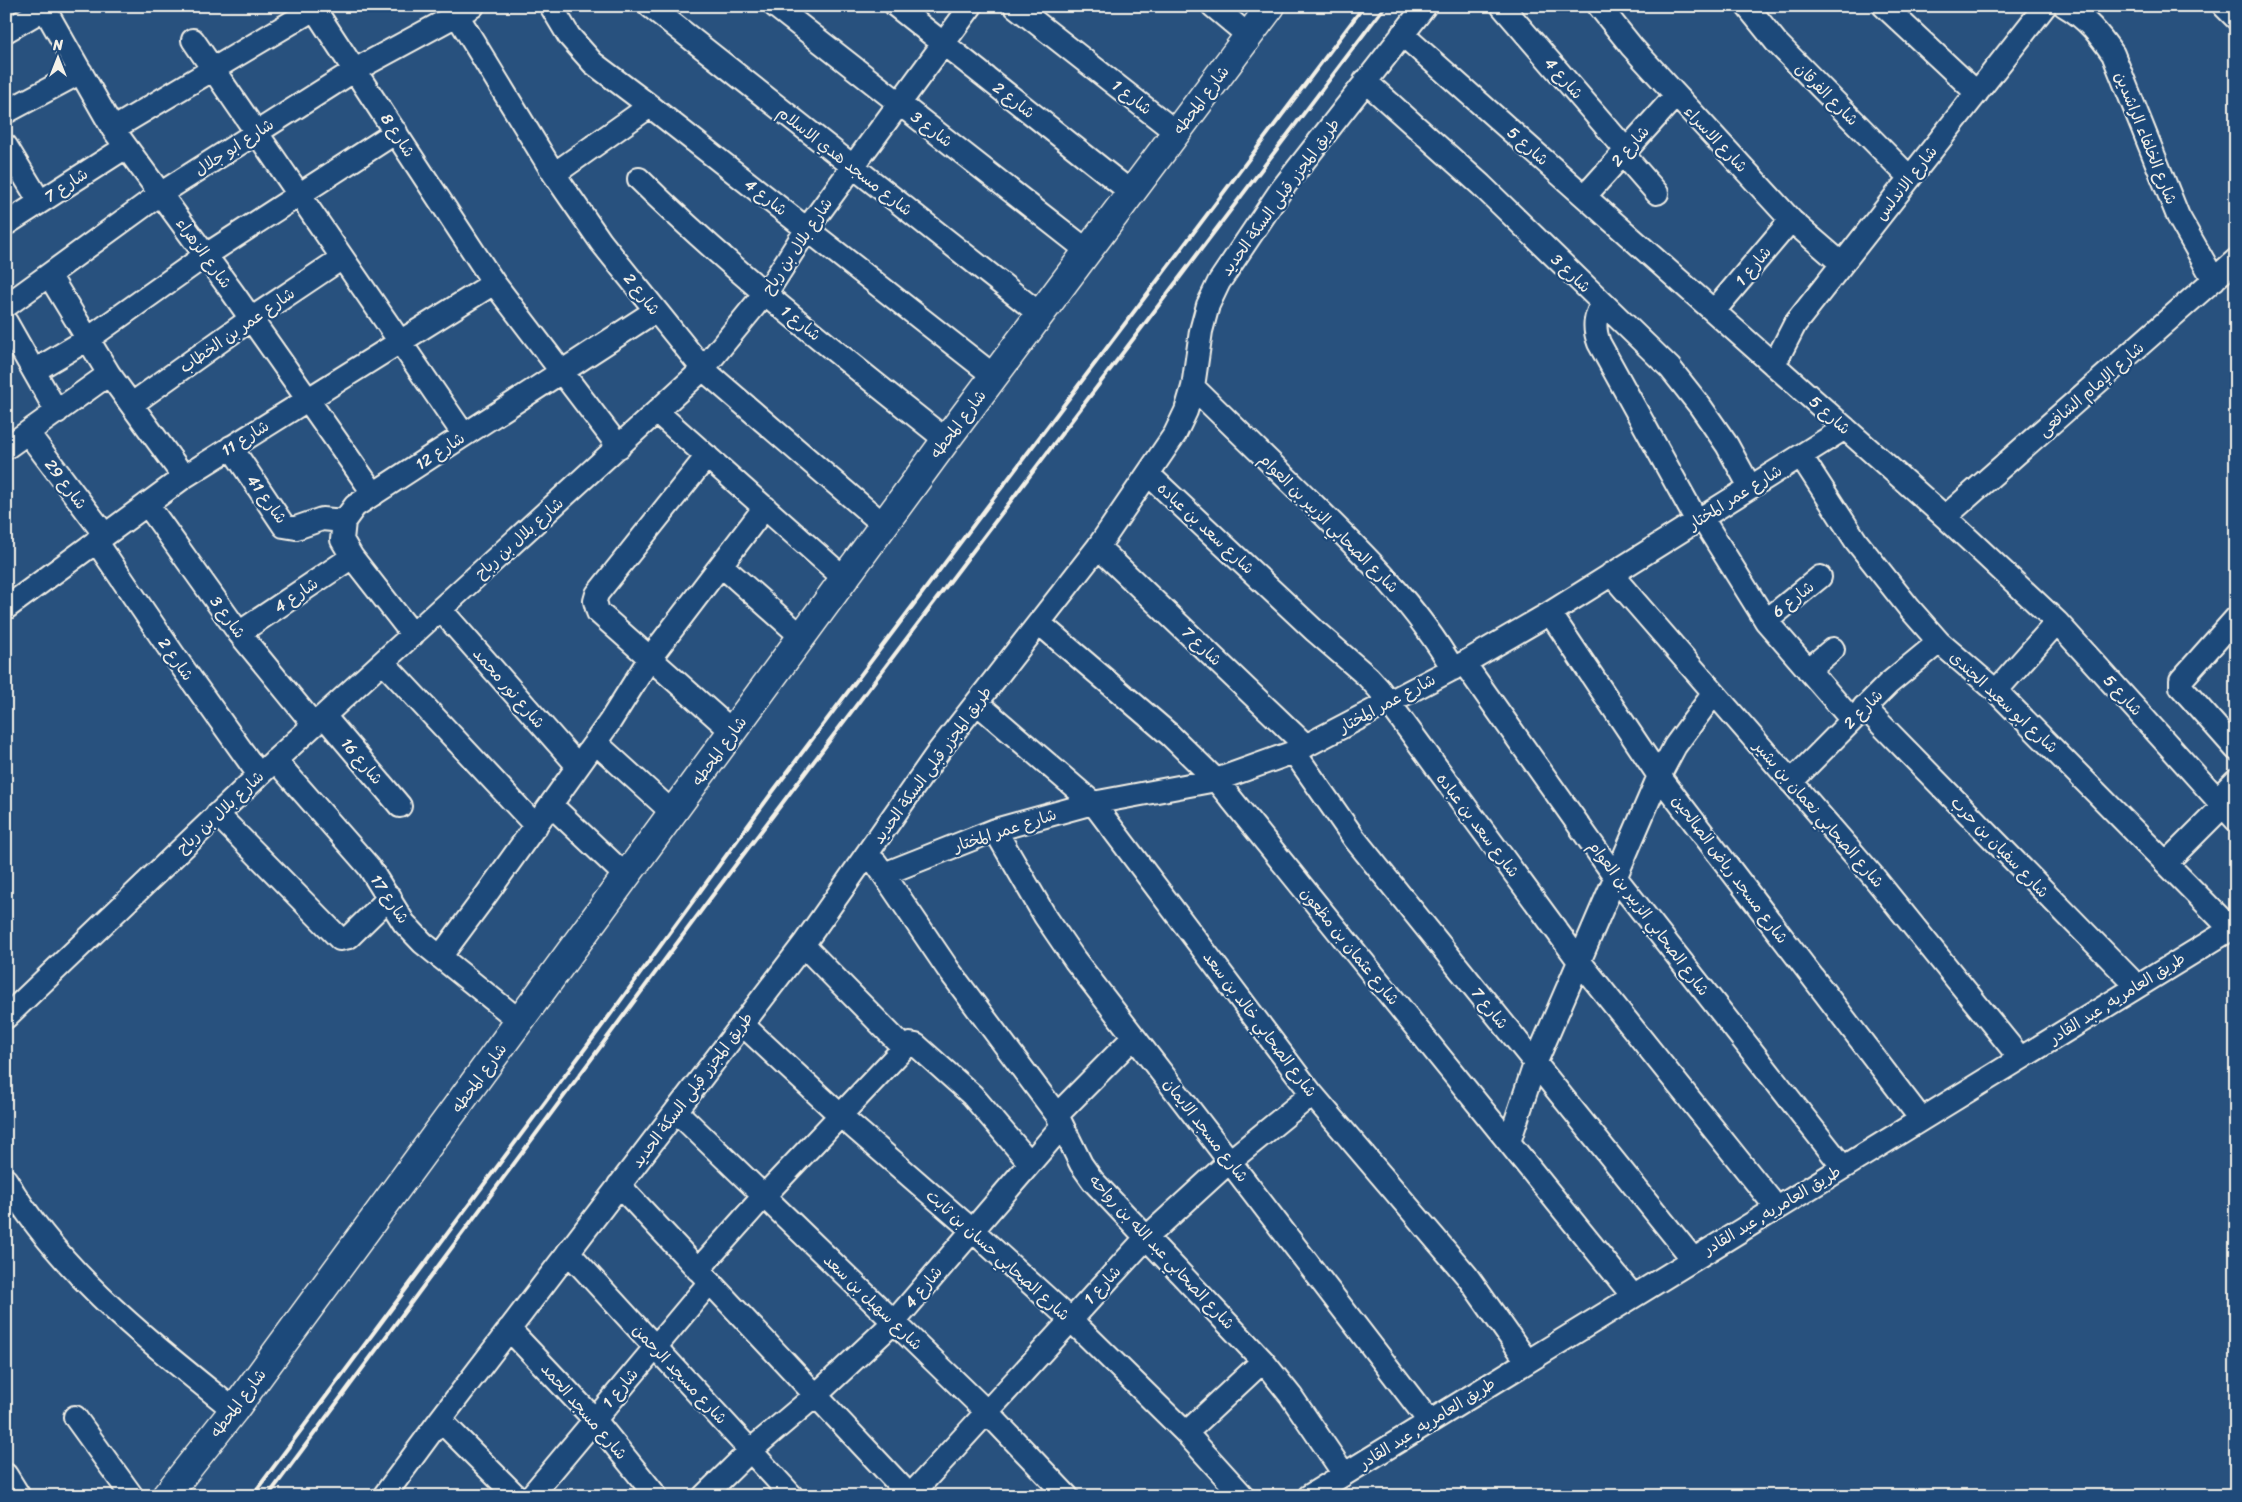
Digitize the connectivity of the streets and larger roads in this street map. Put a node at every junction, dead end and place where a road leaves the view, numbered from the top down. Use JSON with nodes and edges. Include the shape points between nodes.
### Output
{"nodes":[{"id":1,"x":551,"y":6,"type":"edge"},
{"id":2,"x":650,"y":6,"type":"edge"},
{"id":3,"x":775,"y":6,"type":"edge"},
{"id":4,"x":896,"y":6,"type":"edge"},
{"id":5,"x":971,"y":6,"type":"edge"},
{"id":6,"x":1015,"y":6,"type":"edge"},
{"id":7,"x":1213,"y":6,"type":"edge"},
{"id":8,"x":1271,"y":6,"type":"edge"},
{"id":9,"x":1425,"y":6,"type":"edge"},
{"id":10,"x":1502,"y":6,"type":"edge"},
{"id":11,"x":1599,"y":6,"type":"edge"},
{"id":12,"x":1747,"y":6,"type":"edge"},
{"id":13,"x":1884,"y":6,"type":"edge"},
{"id":14,"x":2045,"y":6,"type":"edge"},
{"id":15,"x":2065,"y":6,"type":"edge"},
{"id":16,"x":2224,"y":6,"type":"edge"},
{"id":17,"x":44,"y":8,"type":"edge"},
{"id":18,"x":465,"y":10,"type":"edge"},
{"id":19,"x":2236,"y":18,"type":"edge"},
{"id":20,"x":6,"y":31,"type":"edge"},
{"id":21,"x":1402,"y":34,"type":"junction"},
{"id":22,"x":1249,"y":36,"type":"junction"},
{"id":23,"x":193,"y":40,"type":"dead end"},
{"id":24,"x":943,"y":44,"type":"junction"},
{"id":25,"x":213,"y":70,"type":"junction"},
{"id":26,"x":355,"y":70,"type":"junction"},
{"id":27,"x":81,"y":72,"type":"junction"},
{"id":28,"x":1365,"y":81,"type":"junction"},
{"id":29,"x":1977,"y":93,"type":"junction"},
{"id":30,"x":1676,"y":95,"type":"junction"},
{"id":31,"x":899,"y":104,"type":"junction"},
{"id":32,"x":650,"y":106,"type":"junction"},
{"id":33,"x":6,"y":112,"type":"edge"},
{"id":34,"x":256,"y":132,"type":"junction"},
{"id":35,"x":396,"y":132,"type":"junction"},
{"id":36,"x":1177,"y":133,"type":"junction"},
{"id":37,"x":120,"y":138,"type":"junction"},
{"id":38,"x":6,"y":146,"type":"edge"},
{"id":39,"x":1624,"y":152,"type":"junction"},
{"id":40,"x":852,"y":166,"type":"junction"},
{"id":41,"x":554,"y":174,"type":"junction"},
{"id":42,"x":1910,"y":178,"type":"junction"},
{"id":43,"x":640,"y":180,"type":"dead end"},
{"id":44,"x":1656,"y":192,"type":"dead end"},
{"id":45,"x":1132,"y":193,"type":"junction"},
{"id":46,"x":160,"y":194,"type":"junction"},
{"id":47,"x":299,"y":195,"type":"junction"},
{"id":48,"x":1585,"y":196,"type":"junction"},
{"id":49,"x":40,"y":202,"type":"junction"},
{"id":50,"x":1791,"y":220,"type":"junction"},
{"id":51,"x":6,"y":224,"type":"edge"},
{"id":52,"x":807,"y":228,"type":"junction"},
{"id":53,"x":1089,"y":252,"type":"junction"},
{"id":54,"x":206,"y":255,"type":"junction"},
{"id":55,"x":342,"y":258,"type":"junction"},
{"id":56,"x":2236,"y":260,"type":"edge"},
{"id":57,"x":1842,"y":264,"type":"junction"},
{"id":58,"x":49,"y":275,"type":"junction"},
{"id":59,"x":2214,"y":280,"type":"junction"},
{"id":60,"x":494,"y":283,"type":"junction"},
{"id":61,"x":764,"y":294,"type":"junction"},
{"id":62,"x":1602,"y":303,"type":"junction"},
{"id":63,"x":6,"y":306,"type":"edge"},
{"id":64,"x":655,"y":311,"type":"junction"},
{"id":65,"x":1714,"y":311,"type":"junction"},
{"id":66,"x":1041,"y":315,"type":"junction"},
{"id":67,"x":251,"y":319,"type":"junction"},
{"id":68,"x":6,"y":322,"type":"edge"},
{"id":69,"x":88,"y":339,"type":"junction"},
{"id":70,"x":400,"y":342,"type":"junction"},
{"id":71,"x":1774,"y":365,"type":"junction"},
{"id":72,"x":703,"y":369,"type":"junction"},
{"id":73,"x":34,"y":371,"type":"junction"},
{"id":74,"x":562,"y":372,"type":"junction"},
{"id":75,"x":109,"y":374,"type":"junction"},
{"id":76,"x":994,"y":376,"type":"junction"},
{"id":77,"x":1193,"y":387,"type":"junction"},
{"id":78,"x":307,"y":400,"type":"junction"},
{"id":79,"x":132,"y":404,"type":"junction"},
{"id":80,"x":57,"y":412,"type":"junction"},
{"id":81,"x":657,"y":412,"type":"junction"},
{"id":82,"x":1845,"y":428,"type":"junction"},
{"id":83,"x":28,"y":433,"type":"junction"},
{"id":84,"x":464,"y":435,"type":"junction"},
{"id":85,"x":946,"y":440,"type":"junction"},
{"id":86,"x":231,"y":447,"type":"junction"},
{"id":87,"x":619,"y":447,"type":"junction"},
{"id":88,"x":6,"y":448,"type":"edge"},
{"id":89,"x":706,"y":456,"type":"junction"},
{"id":90,"x":1801,"y":456,"type":"junction"},
{"id":91,"x":1148,"y":474,"type":"junction"},
{"id":92,"x":184,"y":477,"type":"junction"},
{"id":93,"x":1750,"y":487,"type":"junction"},
{"id":94,"x":374,"y":494,"type":"junction"},
{"id":95,"x":147,"y":504,"type":"junction"},
{"id":96,"x":765,"y":507,"type":"junction"},
{"id":97,"x":1945,"y":517,"type":"junction"},
{"id":98,"x":1699,"y":519,"type":"junction"},
{"id":99,"x":344,"y":522,"type":"junction"},
{"id":100,"x":884,"y":525,"type":"junction"},
{"id":101,"x":100,"y":538,"type":"junction"},
{"id":102,"x":1098,"y":547,"type":"junction"},
{"id":103,"x":352,"y":557,"type":"junction"},
{"id":104,"x":721,"y":565,"type":"junction"},
{"id":105,"x":1611,"y":574,"type":"junction"},
{"id":106,"x":1820,"y":577,"type":"dead end"},
{"id":107,"x":845,"y":579,"type":"junction"},
{"id":108,"x":6,"y":608,"type":"edge"},
{"id":109,"x":440,"y":610,"type":"junction"},
{"id":110,"x":1550,"y":613,"type":"junction"},
{"id":111,"x":1766,"y":621,"type":"junction"},
{"id":112,"x":2057,"y":622,"type":"junction"},
{"id":113,"x":1039,"y":623,"type":"junction"},
{"id":114,"x":2233,"y":627,"type":"edge"},
{"id":115,"x":239,"y":633,"type":"junction"},
{"id":116,"x":413,"y":635,"type":"junction"},
{"id":117,"x":802,"y":637,"type":"junction"},
{"id":118,"x":1939,"y":642,"type":"junction"},
{"id":119,"x":1834,"y":649,"type":"dead end"},
{"id":120,"x":650,"y":658,"type":"junction"},
{"id":121,"x":383,"y":662,"type":"junction"},
{"id":122,"x":1458,"y":666,"type":"junction"},
{"id":123,"x":1808,"y":670,"type":"junction"},
{"id":124,"x":1996,"y":691,"type":"junction"},
{"id":125,"x":1714,"y":693,"type":"junction"},
{"id":126,"x":977,"y":703,"type":"junction"},
{"id":127,"x":1388,"y":703,"type":"junction"},
{"id":128,"x":1858,"y":714,"type":"junction"},
{"id":129,"x":319,"y":720,"type":"junction"},
{"id":130,"x":733,"y":732,"type":"junction"},
{"id":131,"x":595,"y":742,"type":"junction"},
{"id":132,"x":1300,"y":749,"type":"junction"},
{"id":133,"x":2236,"y":749,"type":"edge"},
{"id":134,"x":578,"y":766,"type":"junction"},
{"id":135,"x":267,"y":768,"type":"junction"},
{"id":136,"x":1659,"y":776,"type":"junction"},
{"id":137,"x":1216,"y":780,"type":"junction"},
{"id":138,"x":2236,"y":780,"type":"edge"},
{"id":139,"x":1792,"y":782,"type":"junction"},
{"id":140,"x":1093,"y":803,"type":"junction"},
{"id":141,"x":551,"y":804,"type":"junction"},
{"id":142,"x":400,"y":806,"type":"dead end"},
{"id":143,"x":2226,"y":808,"type":"edge"},
{"id":144,"x":673,"y":813,"type":"junction"},
{"id":145,"x":217,"y":814,"type":"junction"},
{"id":146,"x":536,"y":826,"type":"junction"},
{"id":147,"x":995,"y":830,"type":"junction"},
{"id":148,"x":869,"y":851,"type":"junction"},
{"id":149,"x":2166,"y":863,"type":"junction"},
{"id":150,"x":884,"y":874,"type":"junction"},
{"id":151,"x":627,"y":876,"type":"junction"},
{"id":152,"x":1614,"y":876,"type":"junction"},
{"id":153,"x":390,"y":898,"type":"junction"},
{"id":154,"x":2233,"y":927,"type":"edge"},
{"id":155,"x":803,"y":945,"type":"junction"},
{"id":156,"x":440,"y":957,"type":"junction"},
{"id":157,"x":1579,"y":961,"type":"junction"},
{"id":158,"x":2137,"y":986,"type":"junction"},
{"id":159,"x":6,"y":1016,"type":"edge"},
{"id":160,"x":521,"y":1022,"type":"junction"},
{"id":161,"x":742,"y":1024,"type":"junction"},
{"id":162,"x":1134,"y":1037,"type":"junction"},
{"id":163,"x":904,"y":1048,"type":"junction"},
{"id":164,"x":2020,"y":1058,"type":"junction"},
{"id":165,"x":1535,"y":1064,"type":"junction"},
{"id":166,"x":1312,"y":1094,"type":"junction"},
{"id":167,"x":676,"y":1112,"type":"junction"},
{"id":168,"x":841,"y":1116,"type":"junction"},
{"id":169,"x":1921,"y":1119,"type":"junction"},
{"id":170,"x":1060,"y":1121,"type":"junction"},
{"id":171,"x":1508,"y":1142,"type":"junction"},
{"id":172,"x":1230,"y":1161,"type":"junction"},
{"id":173,"x":1030,"y":1163,"type":"junction"},
{"id":174,"x":1843,"y":1167,"type":"junction"},
{"id":175,"x":6,"y":1180,"type":"edge"},
{"id":176,"x":619,"y":1185,"type":"junction"},
{"id":177,"x":764,"y":1196,"type":"junction"},
{"id":178,"x":1776,"y":1207,"type":"junction"},
{"id":179,"x":972,"y":1230,"type":"junction"},
{"id":180,"x":1147,"y":1237,"type":"junction"},
{"id":181,"x":568,"y":1252,"type":"junction"},
{"id":182,"x":1693,"y":1259,"type":"junction"},
{"id":183,"x":704,"y":1276,"type":"junction"},
{"id":184,"x":1633,"y":1296,"type":"junction"},
{"id":185,"x":1070,"y":1319,"type":"junction"},
{"id":186,"x":894,"y":1322,"type":"junction"},
{"id":187,"x":509,"y":1329,"type":"junction"},
{"id":188,"x":655,"y":1347,"type":"junction"},
{"id":189,"x":1263,"y":1361,"type":"junction"},
{"id":190,"x":1527,"y":1361,"type":"junction"},
{"id":191,"x":816,"y":1395,"type":"junction"},
{"id":192,"x":234,"y":1410,"type":"junction"},
{"id":193,"x":988,"y":1413,"type":"junction"},
{"id":194,"x":75,"y":1418,"type":"dead end"},
{"id":195,"x":594,"y":1419,"type":"junction"},
{"id":196,"x":440,"y":1420,"type":"junction"},
{"id":197,"x":1429,"y":1421,"type":"junction"},
{"id":198,"x":1186,"y":1432,"type":"junction"},
{"id":199,"x":750,"y":1450,"type":"junction"},
{"id":200,"x":1344,"y":1474,"type":"junction"},
{"id":201,"x":6,"y":1475,"type":"edge"},
{"id":202,"x":19,"y":1496,"type":"edge"},
{"id":203,"x":132,"y":1496,"type":"edge"},
{"id":204,"x":166,"y":1496,"type":"edge"},
{"id":205,"x":384,"y":1496,"type":"edge"},
{"id":206,"x":516,"y":1496,"type":"edge"},
{"id":207,"x":531,"y":1496,"type":"edge"},
{"id":208,"x":656,"y":1496,"type":"edge"},
{"id":209,"x":704,"y":1496,"type":"edge"},
{"id":210,"x":792,"y":1496,"type":"edge"},
{"id":211,"x":910,"y":1496,"type":"edge"},
{"id":212,"x":1067,"y":1496,"type":"edge"},
{"id":213,"x":1243,"y":1496,"type":"edge"},
{"id":214,"x":1309,"y":1496,"type":"edge"}],
"edges":[{"from":1,"to":32,"type":"street","name":"شارع 4","via":[[569,36],[593,63]]},
{"from":2,"to":40,"type":"street","name":"شارع مسجد هدي الاسلام"},
{"from":3,"to":31,"type":"street","name":"شارع 3"},
{"from":4,"to":24,"type":"street","name":"شارع 2"},
{"from":5,"to":24,"type":"street","name":"شارع بلال بن رباح"},
{"from":6,"to":36,"type":"street","name":"شارع 1"},
{"from":7,"to":22,"type":"street"},
{"from":8,"to":22,"type":"street","name":"شارع المحطه"},
{"from":9,"to":21,"type":"street","name":"طريق المجزر قبلى السكة الحديد"},
{"from":10,"to":39,"type":"street","name":"شارع 4"},
{"from":11,"to":30,"type":"street","name":"شارع الاسراء"},
{"from":12,"to":42,"type":"street","name":"شارع الفرقان","via":[[1776,42]]},
{"from":13,"to":29,"type":"street"},
{"from":14,"to":29,"type":"street","name":"شارع الاندلس"},
{"from":15,"to":59,"type":"street","name":"شارع الخلفاء الراشدين","via":[[2097,31],[2113,54],[2178,216]]},
{"from":16,"to":19,"type":"street"},
{"from":17,"to":20,"type":"street"},
{"from":17,"to":27,"type":"street","name":"شارع الزهراء"},
{"from":18,"to":26,"type":"street","name":"شارع ابو جلال"},
{"from":18,"to":41,"type":"street","name":"شارع 2"},
{"from":21,"to":28,"type":"street","name":"طريق المجزر قبلى السكة الحديد"},
{"from":21,"to":48,"type":"street","name":"شارع 5"},
{"from":22,"to":36,"type":"street","name":"شارع المحطه"},
{"from":23,"to":25,"type":"street"},
{"from":24,"to":31,"type":"street","name":"شارع بلال بن رباح"},
{"from":24,"to":45,"type":"street","name":"شارع 2"},
{"from":25,"to":26,"type":"street","name":"شارع 8","via":[[310,12],[321,18]]},
{"from":25,"to":34,"type":"street"},
{"from":25,"to":37,"type":"street","name":"شارع 8"},
{"from":26,"to":34,"type":"street","name":"شارع ابو جلال"},
{"from":26,"to":35,"type":"street","name":"شارع 8"},
{"from":27,"to":33,"type":"street"},
{"from":27,"to":37,"type":"street","name":"شارع الزهراء"},
{"from":28,"to":62,"type":"street","name":"شارع 3","via":[[1481,185]]},
{"from":28,"to":77,"type":"street","name":"طريق المجزر قبلى السكة الحديد","via":[[1281,190],[1219,282],[1201,331]]},
{"from":29,"to":42,"type":"street","name":"شارع الاندلس"},
{"from":30,"to":39,"type":"street","name":"شارع 2"},
{"from":30,"to":50,"type":"street","name":"شارع الاسراء"},
{"from":31,"to":40,"type":"street","name":"شارع بلال بن رباح"},
{"from":31,"to":53,"type":"street","name":"شارع 3"},
{"from":32,"to":41,"type":"street"},
{"from":32,"to":52,"type":"street","name":"شارع 4"},
{"from":34,"to":46,"type":"street","name":"شارع ابو جلال"},
{"from":34,"to":47,"type":"street"},
{"from":35,"to":47,"type":"street"},
{"from":35,"to":60,"type":"street","name":"شارع 8"},
{"from":36,"to":45,"type":"street","name":"شارع المحطه"},
{"from":37,"to":46,"type":"street","name":"شارع الزهراء"},
{"from":37,"to":49,"type":"street","name":"شارع 7"},
{"from":38,"to":49,"type":"street"},
{"from":39,"to":44,"type":"street","name":"شارع 4"},
{"from":39,"to":48,"type":"street","name":"شارع 2"},
{"from":40,"to":52,"type":"street","name":"شارع بلال بن رباح"},
{"from":40,"to":66,"type":"street","name":"شارع مسجد هدي الاسلام"},
{"from":41,"to":64,"type":"street","name":"شارع 2"},
{"from":42,"to":57,"type":"street","name":"شارع الاندلس"},
{"from":43,"to":61,"type":"street","name":"شارع 1"},
{"from":45,"to":53,"type":"street","name":"شارع المحطه"},
{"from":46,"to":54,"type":"street","name":"شارع الزهراء"},
{"from":46,"to":58,"type":"street","name":"شارع ابو جلال"},
{"from":47,"to":54,"type":"street"},
{"from":47,"to":55,"type":"street"},
{"from":48,"to":65,"type":"street","name":"شارع 5"},
{"from":49,"to":51,"type":"street","name":"شارع 7"},
{"from":50,"to":57,"type":"street","name":"شارع الاسراء"},
{"from":50,"to":65,"type":"street","name":"شارع 1"},
{"from":52,"to":61,"type":"street","name":"شارع بلال بن رباح"},
{"from":52,"to":76,"type":"street","name":"شارع 4"},
{"from":53,"to":66,"type":"street","name":"شارع المحطه"},
{"from":54,"to":67,"type":"street","name":"شارع الزهراء"},
{"from":54,"to":69,"type":"street"},
{"from":55,"to":67,"type":"street","name":"شارع عمر بن الخطاب"},
{"from":55,"to":70,"type":"street"},
{"from":56,"to":59,"type":"street","name":"شارع الإمام الشافعى"},
{"from":57,"to":71,"type":"street","name":"شارع الاندلس","via":[[1795,324]]},
{"from":58,"to":63,"type":"street","name":"شارع ابو جلال"},
{"from":58,"to":69,"type":"street"},
{"from":59,"to":97,"type":"street","name":"شارع الإمام الشافعى"},
{"from":60,"to":70,"type":"street","name":"شارع 11"},
{"from":60,"to":74,"type":"street","name":"شارع 8"},
{"from":61,"to":72,"type":"street","name":"شارع بلال بن رباح"},
{"from":61,"to":85,"type":"street","name":"شارع 1"},
{"from":62,"to":93,"type":"street","name":"شارع 3","via":[[1670,368],[1727,445]]},
{"from":62,"to":98,"type":"street","name":"شارع سفيان بن حرب","via":[[1595,317],[1594,330],[1599,343]]},
{"from":64,"to":72,"type":"street","name":"شارع 2"},
{"from":64,"to":74,"type":"street","name":"شارع 12"},
{"from":65,"to":71,"type":"street","name":"شارع 5"},
{"from":66,"to":76,"type":"street","name":"شارع المحطه"},
{"from":67,"to":78,"type":"street","name":"شارع الزهراء"},
{"from":67,"to":79,"type":"street","name":"شارع عمر بن الخطاب"},
{"from":68,"to":73,"type":"street"},
{"from":69,"to":73,"type":"street"},
{"from":69,"to":75,"type":"street"},
{"from":70,"to":78,"type":"street","name":"شارع 11"},
{"from":70,"to":84,"type":"street"},
{"from":71,"to":82,"type":"street","name":"شارع 5"},
{"from":72,"to":81,"type":"street","name":"شارع بلال بن رباح"},
{"from":72,"to":100,"type":"street","name":"شارع 2"},
{"from":73,"to":80,"type":"street"},
{"from":74,"to":84,"type":"street","name":"شارع 12"},
{"from":74,"to":87,"type":"street","name":"شارع 8"},
{"from":75,"to":79,"type":"street"},
{"from":75,"to":80,"type":"street"},
{"from":76,"to":85,"type":"street","name":"شارع المحطه"},
{"from":77,"to":91,"type":"street","name":"طريق المجزر قبلى السكة الحديد","via":[[1175,434]]},
{"from":77,"to":122,"type":"street","name":"شارع الصحابي الزبير بن العوام","via":[[1357,547],[1422,619]]},
{"from":78,"to":86,"type":"street","name":"شارع 11"},
{"from":78,"to":94,"type":"street","name":"شارع الزهراء"},
{"from":79,"to":92,"type":"street"},
{"from":80,"to":83,"type":"street"},
{"from":81,"to":87,"type":"street","name":"شارع بلال بن رباح"},
{"from":81,"to":89,"type":"street"},
{"from":82,"to":90,"type":"street","name":"شارع عمر المختار"},
{"from":82,"to":97,"type":"street","name":"شارع 5"},
{"from":83,"to":88,"type":"street"},
{"from":83,"to":101,"type":"street","name":"شارع 29"},
{"from":84,"to":94,"type":"street","name":"شارع 12"},
{"from":85,"to":100,"type":"street","name":"شارع المحطه"},
{"from":86,"to":92,"type":"street","name":"شارع 11"},
{"from":86,"to":99,"type":"street","name":"شارع 41","via":[[284,526],[296,528],[322,519]]},
{"from":87,"to":109,"type":"street","name":"شارع بلال بن رباح"},
{"from":89,"to":96,"type":"street"},
{"from":89,"to":120,"type":"street","via":[[597,594],[595,601],[598,612]]},
{"from":90,"to":93,"type":"street","name":"شارع عمر المختار"},
{"from":90,"to":118,"type":"street","name":"شارع ابو سعيد الجندى","via":[[1856,541]]},
{"from":91,"to":102,"type":"street","name":"طريق المجزر قبلى السكة الحديد"},
{"from":91,"to":127,"type":"street","name":"شارع سعد بن عباده","via":[[1315,631],[1368,676]]},
{"from":92,"to":95,"type":"street","name":"شارع 11"},
{"from":93,"to":98,"type":"street","name":"شارع عمر المختار"},
{"from":94,"to":99,"type":"street","name":"شارع 12","via":[[355,506]]},
{"from":95,"to":101,"type":"street","name":"شارع 11"},
{"from":95,"to":115,"type":"street","name":"شارع 3"},
{"from":96,"to":104,"type":"street"},
{"from":96,"to":107,"type":"street"},
{"from":97,"to":112,"type":"street","name":"شارع 5"},
{"from":98,"to":105,"type":"street","name":"شارع عمر المختار"},
{"from":98,"to":111,"type":"street","name":"شارع سفيان بن حرب"},
{"from":99,"to":103,"type":"street","via":[[342,540]]},
{"from":100,"to":107,"type":"street","name":"شارع المحطه"},
{"from":101,"to":108,"type":"street","name":"شارع 11"},
{"from":101,"to":135,"type":"street","name":"شارع 2","via":[[172,654]]},
{"from":102,"to":113,"type":"street","name":"طريق المجزر قبلى السكة الحديد"},
{"from":102,"to":132,"type":"street","name":"شارع 7"},
{"from":103,"to":115,"type":"street","name":"شارع 4"},
{"from":103,"to":116,"type":"street"},
{"from":104,"to":117,"type":"street"},
{"from":104,"to":120,"type":"street"},
{"from":105,"to":110,"type":"street","name":"شارع عمر المختار"},
{"from":105,"to":125,"type":"street","name":"شارع الصحابي نعمان بن بشير"},
{"from":106,"to":111,"type":"street","name":"شارع 6"},
{"from":107,"to":117,"type":"street","name":"شارع المحطه"},
{"from":109,"to":116,"type":"street","name":"شارع بلال بن رباح"},
{"from":109,"to":134,"type":"street","name":"شارع نور محمد"},
{"from":110,"to":122,"type":"street","name":"شارع عمر المختار"},
{"from":110,"to":136,"type":"street","name":"شارع مسجد رياض الصالحين"},
{"from":111,"to":123,"type":"street","name":"شارع سفيان بن حرب"},
{"from":112,"to":124,"type":"street"},
{"from":112,"to":143,"type":"street","name":"شارع 5"},
{"from":113,"to":126,"type":"street","name":"طريق المجزر قبلى السكة الحديد"},
{"from":113,"to":137,"type":"street","name":"شارع عثمان بن مظعون","via":[[1170,735]]},
{"from":114,"to":133,"type":"street","via":[[2181,680],[2181,687]]},
{"from":115,"to":129,"type":"street","name":"شارع 3"},
{"from":116,"to":121,"type":"street","name":"شارع بلال بن رباح"},
{"from":117,"to":130,"type":"street","name":"شارع المحطه"},
{"from":118,"to":124,"type":"street","name":"شارع ابو سعيد الجندى"},
{"from":118,"to":128,"type":"street","name":"شارع 2"},
{"from":119,"to":123,"type":"street"},
{"from":120,"to":130,"type":"street"},
{"from":120,"to":131,"type":"street"},
{"from":121,"to":129,"type":"street","name":"شارع بلال بن رباح"},
{"from":121,"to":146,"type":"street"},
{"from":122,"to":127,"type":"street","name":"شارع عمر المختار"},
{"from":122,"to":152,"type":"street","name":"شارع الصحابي الزبير بن العوام"},
{"from":123,"to":128,"type":"street","name":"شارع سفيان بن حرب"},
{"from":124,"to":149,"type":"street","name":"شارع ابو سعيد الجندى"},
{"from":125,"to":136,"type":"street","via":[[1679,739]]},
{"from":125,"to":139,"type":"street","name":"شارع الصحابي نعمان بن بشير"},
{"from":126,"to":140,"type":"street","name":"شارع الصحابي خالد بن سعد"},
{"from":126,"to":148,"type":"street","name":"طريق المجزر قبلى السكة الحديد"},
{"from":127,"to":132,"type":"street","name":"شارع عمر المختار"},
{"from":127,"to":157,"type":"street","name":"شارع سعد بن عباده"},
{"from":128,"to":139,"type":"street","name":"شارع 2"},
{"from":128,"to":158,"type":"street","name":"شارع سفيان بن حرب"},
{"from":129,"to":135,"type":"street","name":"شارع بلال بن رباح"},
{"from":129,"to":142,"type":"street","name":"شارع 16"},
{"from":130,"to":144,"type":"street","name":"شارع المحطه"},
{"from":131,"to":134,"type":"street"},
{"from":131,"to":144,"type":"street"},
{"from":132,"to":137,"type":"street","name":"شارع عمر المختار"},
{"from":132,"to":165,"type":"street","name":"شارع 7","via":[[1354,838]]},
{"from":134,"to":141,"type":"street"},
{"from":135,"to":145,"type":"street","name":"شارع بلال بن رباح"},
{"from":135,"to":153,"type":"street","name":"شارع 17","via":[[369,867]]},
{"from":136,"to":152,"type":"street"},
{"from":136,"to":169,"type":"street","name":"شارع مسجد رياض الصالحين"},
{"from":137,"to":140,"type":"street","name":"شارع عمر المختار"},
{"from":137,"to":171,"type":"street","name":"شارع عثمان بن مظعون"},
{"from":138,"to":143,"type":"street"},
{"from":139,"to":164,"type":"street","name":"شارع الصحابي نعمان بن بشير","via":[[1874,876]]},
{"from":140,"to":147,"type":"street","name":"شارع عمر المختار"},
{"from":140,"to":166,"type":"street","name":"شارع الصحابي خالد بن سعد"},
{"from":141,"to":146,"type":"street"},
{"from":141,"to":151,"type":"street"},
{"from":143,"to":149,"type":"street"},
{"from":144,"to":151,"type":"street","name":"شارع المحطه"},
{"from":145,"to":153,"type":"street","via":[[340,939],[349,937]]},
{"from":145,"to":159,"type":"street","name":"شارع بلال بن رباح"},
{"from":146,"to":156,"type":"street"},
{"from":147,"to":150,"type":"street","name":"شارع عمر المختار"},
{"from":147,"to":162,"type":"street","name":"شارع مسجد الايمان","via":[[1050,923]]},
{"from":148,"to":150,"type":"street","name":"شارع الصحابي عبد الله بن رواحه"},
{"from":148,"to":155,"type":"street","name":"طريق المجزر قبلى السكة الحديد"},
{"from":149,"to":154,"type":"street","name":"شارع ابو سعيد الجندى"},
{"from":150,"to":170,"type":"street","name":"شارع الصحابي عبد الله بن رواحه","via":[[948,970]]},
{"from":151,"to":160,"type":"street","name":"شارع المحطه"},
{"from":152,"to":157,"type":"street"},
{"from":152,"to":174,"type":"street","name":"شارع الصحابي الزبير بن العوام"},
{"from":153,"to":156,"type":"street","name":"شارع 17","via":[[404,923]]},
{"from":154,"to":158,"type":"street","name":"طريق العامريه, عبد القادر"},
{"from":155,"to":161,"type":"street","name":"طريق المجزر قبلى السكة الحديد"},
{"from":155,"to":163,"type":"street"},
{"from":156,"to":160,"type":"street","name":"شارع 17"},
{"from":157,"to":165,"type":"street"},
{"from":157,"to":178,"type":"street","name":"شارع سعد بن عباده"},
{"from":158,"to":164,"type":"street","name":"طريق العامريه, عبد القادر"},
{"from":160,"to":192,"type":"street","name":"شارع المحطه"},
{"from":161,"to":167,"type":"street","name":"طريق المجزر قبلى السكة الحديد"},
{"from":161,"to":168,"type":"street","name":"شارع الصحابي حسان بن ثابت"},
{"from":162,"to":170,"type":"street","name":"شارع 4"},
{"from":162,"to":172,"type":"street","name":"شارع مسجد الايمان"},
{"from":163,"to":168,"type":"street"},
{"from":163,"to":173,"type":"street","via":[[916,1045],[965,1088]]},
{"from":164,"to":169,"type":"street","name":"طريق العامريه, عبد القادر"},
{"from":165,"to":171,"type":"street"},
{"from":165,"to":182,"type":"street","name":"شارع 7"},
{"from":166,"to":172,"type":"street","name":"شارع 1"},
{"from":166,"to":190,"type":"street","name":"شارع الصحابي خالد بن سعد","via":[[1467,1276]]},
{"from":167,"to":176,"type":"street","name":"طريق المجزر قبلى السكة الحديد"},
{"from":167,"to":177,"type":"street","name":"شارع سهيل بن سعد"},
{"from":168,"to":177,"type":"street"},
{"from":168,"to":179,"type":"street","name":"شارع الصحابي حسان بن ثابت"},
{"from":169,"to":174,"type":"street","name":"طريق العامريه, عبد القادر"},
{"from":170,"to":173,"type":"street","name":"شارع 4"},
{"from":170,"to":180,"type":"street","name":"شارع الصحابي عبد الله بن رواحه","via":[[1093,1181]]},
{"from":171,"to":184,"type":"street","name":"شارع عثمان بن مظعون"},
{"from":172,"to":180,"type":"street","name":"شارع 1"},
{"from":172,"to":197,"type":"street","name":"شارع مسجد الايمان"},
{"from":173,"to":179,"type":"street","name":"شارع 4"},
{"from":174,"to":178,"type":"street","name":"طريق العامريه, عبد القادر"},
{"from":175,"to":192,"type":"street","via":[[26,1213],[48,1240],[123,1319]]},
{"from":176,"to":181,"type":"street","name":"طريق المجزر قبلى السكة الحديد"},
{"from":176,"to":183,"type":"street","name":"شارع 1"},
{"from":177,"to":183,"type":"street"},
{"from":177,"to":186,"type":"street","name":"شارع سهيل بن سعد"},
{"from":178,"to":182,"type":"street","name":"طريق العامريه, عبد القادر"},
{"from":179,"to":185,"type":"street","name":"شارع الصحابي حسان بن ثابت"},
{"from":179,"to":186,"type":"street","name":"شارع 4"},
{"from":180,"to":185,"type":"street","name":"شارع 1"},
{"from":180,"to":189,"type":"street","name":"شارع الصحابي عبد الله بن رواحه"},
{"from":181,"to":187,"type":"street","name":"طريق المجزر قبلى السكة الحديد"},
{"from":181,"to":188,"type":"street","name":"شارع مسجد الرحمن"},
{"from":182,"to":184,"type":"street","name":"طريق العامريه, عبد القادر"},
{"from":183,"to":188,"type":"street","name":"شارع 1"},
{"from":183,"to":191,"type":"street","name":"شارع 1"},
{"from":184,"to":190,"type":"street","name":"طريق العامريه, عبد القادر"},
{"from":185,"to":193,"type":"street","name":"شارع 1"},
{"from":185,"to":198,"type":"street","name":"شارع الصحابي حسان بن ثابت"},
{"from":186,"to":191,"type":"street","name":"شارع 4"},
{"from":186,"to":193,"type":"street","name":"شارع سهيل بن سعد"},
{"from":187,"to":195,"type":"street","name":"شارع مسجد الحمد"},
{"from":187,"to":196,"type":"street","name":"طريق المجزر قبلى السكة الحديد"},
{"from":188,"to":195,"type":"street","name":"شارع 1"},
{"from":188,"to":199,"type":"street","name":"شارع مسجد الرحمن"},
{"from":189,"to":198,"type":"street"},
{"from":189,"to":200,"type":"street","name":"شارع الصحابي عبد الله بن رواحه"},
{"from":190,"to":197,"type":"street","name":"طريق العامريه, عبد القادر"},
{"from":191,"to":199,"type":"street","name":"شارع 4"},
{"from":191,"to":211,"type":"street","name":"شارع 1"},
{"from":192,"to":204,"type":"street","name":"شارع المحطه"},
{"from":193,"to":211,"type":"street","name":"شارع 1"},
{"from":193,"to":212,"type":"street","name":"شارع سهيل بن سعد"},
{"from":194,"to":203,"type":"street"},
{"from":195,"to":207,"type":"street","name":"شارع 1"},
{"from":195,"to":208,"type":"street","name":"شارع مسجد الحمد"},
{"from":196,"to":205,"type":"street","name":"طريق المجزر قبلى السكة الحديد"},
{"from":196,"to":206,"type":"street"},
{"from":197,"to":200,"type":"street","name":"طريق العامريه, عبد القادر"},
{"from":198,"to":213,"type":"street","name":"شارع الصحابي حسان بن ثابت"},
{"from":199,"to":209,"type":"street","name":"شارع 4"},
{"from":199,"to":210,"type":"street","name":"شارع مسجد الرحمن"},
{"from":200,"to":214,"type":"street","name":"طريق العامريه, عبد القادر"},
{"from":201,"to":202,"type":"street"}]}
